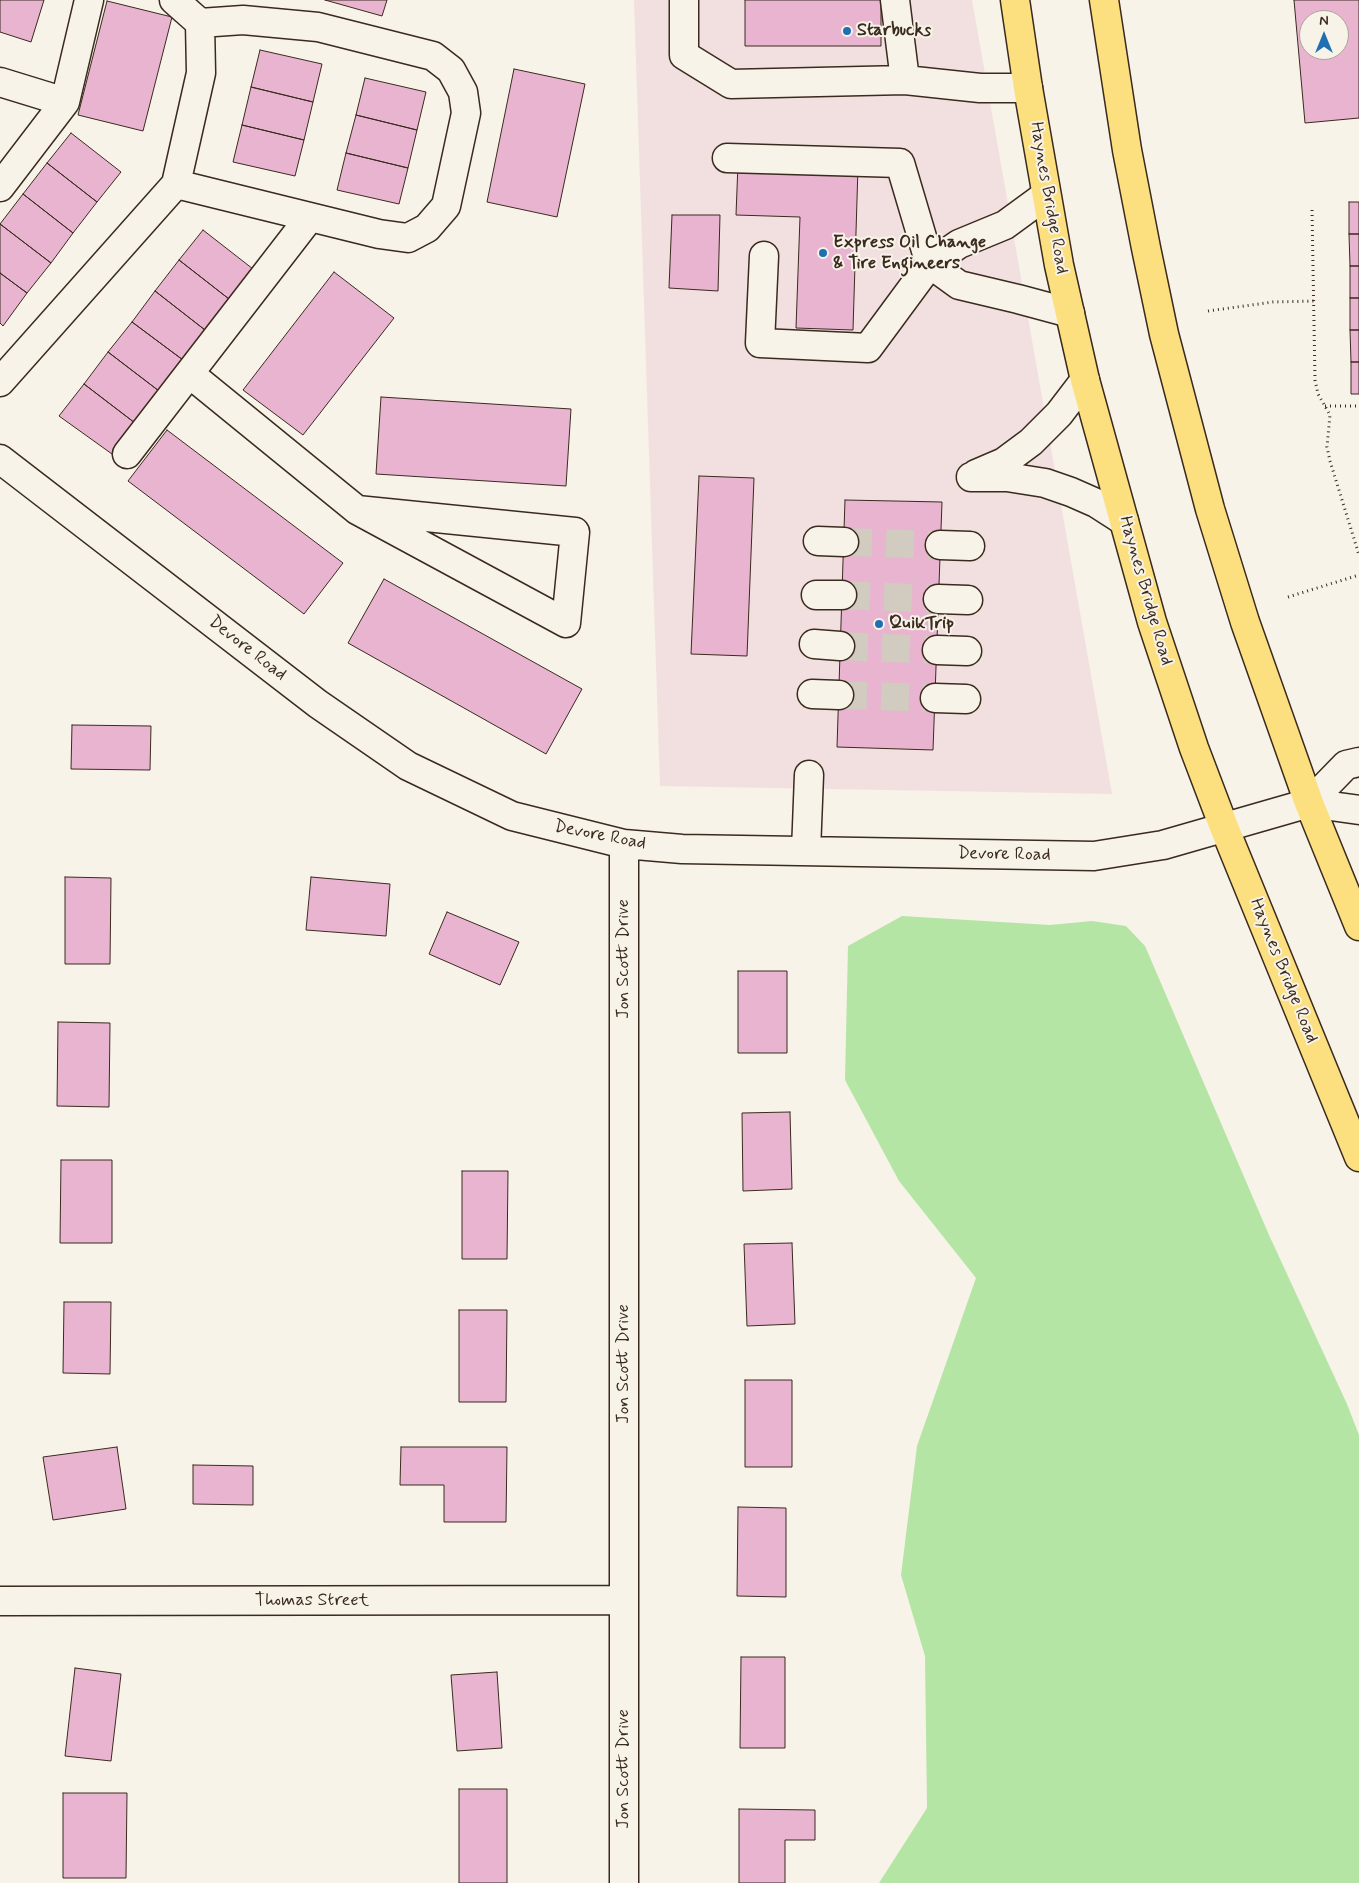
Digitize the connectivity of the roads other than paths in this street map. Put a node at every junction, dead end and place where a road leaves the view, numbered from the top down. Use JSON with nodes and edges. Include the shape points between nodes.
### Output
{"nodes":[{"id":1,"x":89,"y":0,"type":"edge"},
{"id":2,"x":174,"y":0,"type":"edge"},
{"id":3,"x":684,"y":0,"type":"edge"},
{"id":4,"x":895,"y":0,"type":"edge"},
{"id":5,"x":1015,"y":0,"type":"edge"},
{"id":6,"x":1104,"y":0,"type":"edge"},
{"id":7,"x":200,"y":23,"type":"junction"},
{"id":8,"x":904,"y":80,"type":"junction"},
{"id":9,"x":0,"y":82,"type":"edge"},
{"id":10,"x":1028,"y":88,"type":"junction"},
{"id":11,"x":64,"y":102,"type":"junction"},
{"id":12,"x":727,"y":158,"type":"dead end"},
{"id":13,"x":176,"y":184,"type":"junction"},
{"id":14,"x":0,"y":187,"type":"edge"},
{"id":15,"x":1046,"y":195,"type":"junction"},
{"id":16,"x":310,"y":217,"type":"junction"},
{"id":17,"x":764,"y":256,"type":"dead end"},
{"id":18,"x":930,"y":264,"type":"junction"},
{"id":19,"x":1070,"y":313,"type":"junction"},
{"id":20,"x":190,"y":374,"type":"junction"},
{"id":21,"x":1085,"y":380,"type":"junction"},
{"id":22,"x":0,"y":382,"type":"edge"},
{"id":23,"x":127,"y":454,"type":"dead end"},
{"id":24,"x":0,"y":459,"type":"edge"},
{"id":25,"x":357,"y":510,"type":"junction"},
{"id":26,"x":1124,"y":521,"type":"junction"},
{"id":27,"x":940,"y":545,"type":"tunnel mouth"},
{"id":28,"x":970,"y":546,"type":"dead end"},
{"id":29,"x":938,"y":599,"type":"tunnel mouth"},
{"id":30,"x":968,"y":600,"type":"dead end"},
{"id":31,"x":937,"y":650,"type":"tunnel mouth"},
{"id":32,"x":967,"y":651,"type":"dead end"},
{"id":33,"x":812,"y":694,"type":"dead end"},
{"id":34,"x":839,"y":695,"type":"tunnel mouth"},
{"id":35,"x":935,"y":698,"type":"tunnel mouth"},
{"id":36,"x":966,"y":699,"type":"dead end"},
{"id":37,"x":1359,"y":762,"type":"edge"},
{"id":38,"x":809,"y":775,"type":"dead end"},
{"id":39,"x":1309,"y":803,"type":"junction"},
{"id":40,"x":1359,"y":810,"type":"edge"},
{"id":41,"x":1224,"y":827,"type":"junction"},
{"id":42,"x":624,"y":844,"type":"junction"},
{"id":43,"x":806,"y":851,"type":"junction"},
{"id":44,"x":1359,"y":926,"type":"edge"},
{"id":45,"x":1359,"y":1157,"type":"edge"},
{"id":46,"x":624,"y":1600,"type":"junction"},
{"id":47,"x":0,"y":1601,"type":"edge"},
{"id":48,"x":624,"y":1883,"type":"edge"}],
"edges":[{"from":1,"to":11,"type":"street"},
{"from":2,"to":7,"type":"street"},
{"from":3,"to":8,"type":"street","via":[[684,55],[731,84]]},
{"from":4,"to":8,"type":"street"},
{"from":5,"to":10,"type":"main road","name":"Haynes Bridge Road"},
{"from":6,"to":39,"type":"main road","via":[[1127,150],[1164,334],[1210,509],[1245,622]]},
{"from":7,"to":13,"type":"street","via":[[201,73]]},
{"from":7,"to":16,"type":"street","via":[[243,20],[318,27],[433,56],[451,70],[463,92],[466,112],[446,206],[427,228],[408,238]]},
{"from":8,"to":10,"type":"street","via":[[980,88]]},
{"from":9,"to":11,"type":"street"},
{"from":10,"to":15,"type":"main road","name":"Haynes Bridge Road"},
{"from":11,"to":14,"type":"street"},
{"from":12,"to":18,"type":"street","via":[[900,164]]},
{"from":13,"to":16,"type":"street"},
{"from":13,"to":22,"type":"street"},
{"from":15,"to":18,"type":"street","via":[[1005,225],[959,244]]},
{"from":15,"to":19,"type":"main road","name":"Haynes Bridge Road"},
{"from":16,"to":20,"type":"street"},
{"from":17,"to":18,"type":"street","via":[[760,343],[780,344],[868,348]]},
{"from":18,"to":19,"type":"street","via":[[959,286]]},
{"from":19,"to":21,"type":"main road","name":"Haynes Bridge Road"},
{"from":20,"to":23,"type":"street"},
{"from":20,"to":25,"type":"street"},
{"from":21,"to":26,"type":"main road","name":"Haynes Bridge Road"},
{"from":21,"to":26,"type":"street","via":[[1059,414],[1031,442],[1004,462],[971,477],[1006,477],[1045,483],[1096,503]]},
{"from":24,"to":42,"type":"street","name":"Devore Road","via":[[318,704],[408,766],[512,816]]},
{"from":25,"to":25,"type":"street","via":[[575,532],[566,623],[426,548]]},
{"from":26,"to":41,"type":"main road","name":"Haynes Bridge Road","via":[[1152,622]]},
{"from":27,"to":28,"type":"street"},
{"from":29,"to":30,"type":"street"},
{"from":31,"to":32,"type":"street"},
{"from":33,"to":34,"type":"street"},
{"from":35,"to":36,"type":"street"},
{"from":37,"to":39,"type":"street","via":[[1346,765]]},
{"from":38,"to":43,"type":"street"},
{"from":39,"to":40,"type":"street"},
{"from":39,"to":41,"type":"street","name":"Devore Road"},
{"from":39,"to":44,"type":"main road"},
{"from":41,"to":43,"type":"street","name":"Devore Road","via":[[1163,845],[1094,856]]},
{"from":41,"to":45,"type":"main road","name":"Haynes Bridge Road"},
{"from":42,"to":43,"type":"street","name":"Devore Road","via":[[682,849]]},
{"from":42,"to":46,"type":"street","name":"Jon Scott Drive"},
{"from":46,"to":47,"type":"street","name":"Thomas Street"},
{"from":46,"to":48,"type":"street","name":"Jon Scott Drive"}]}
